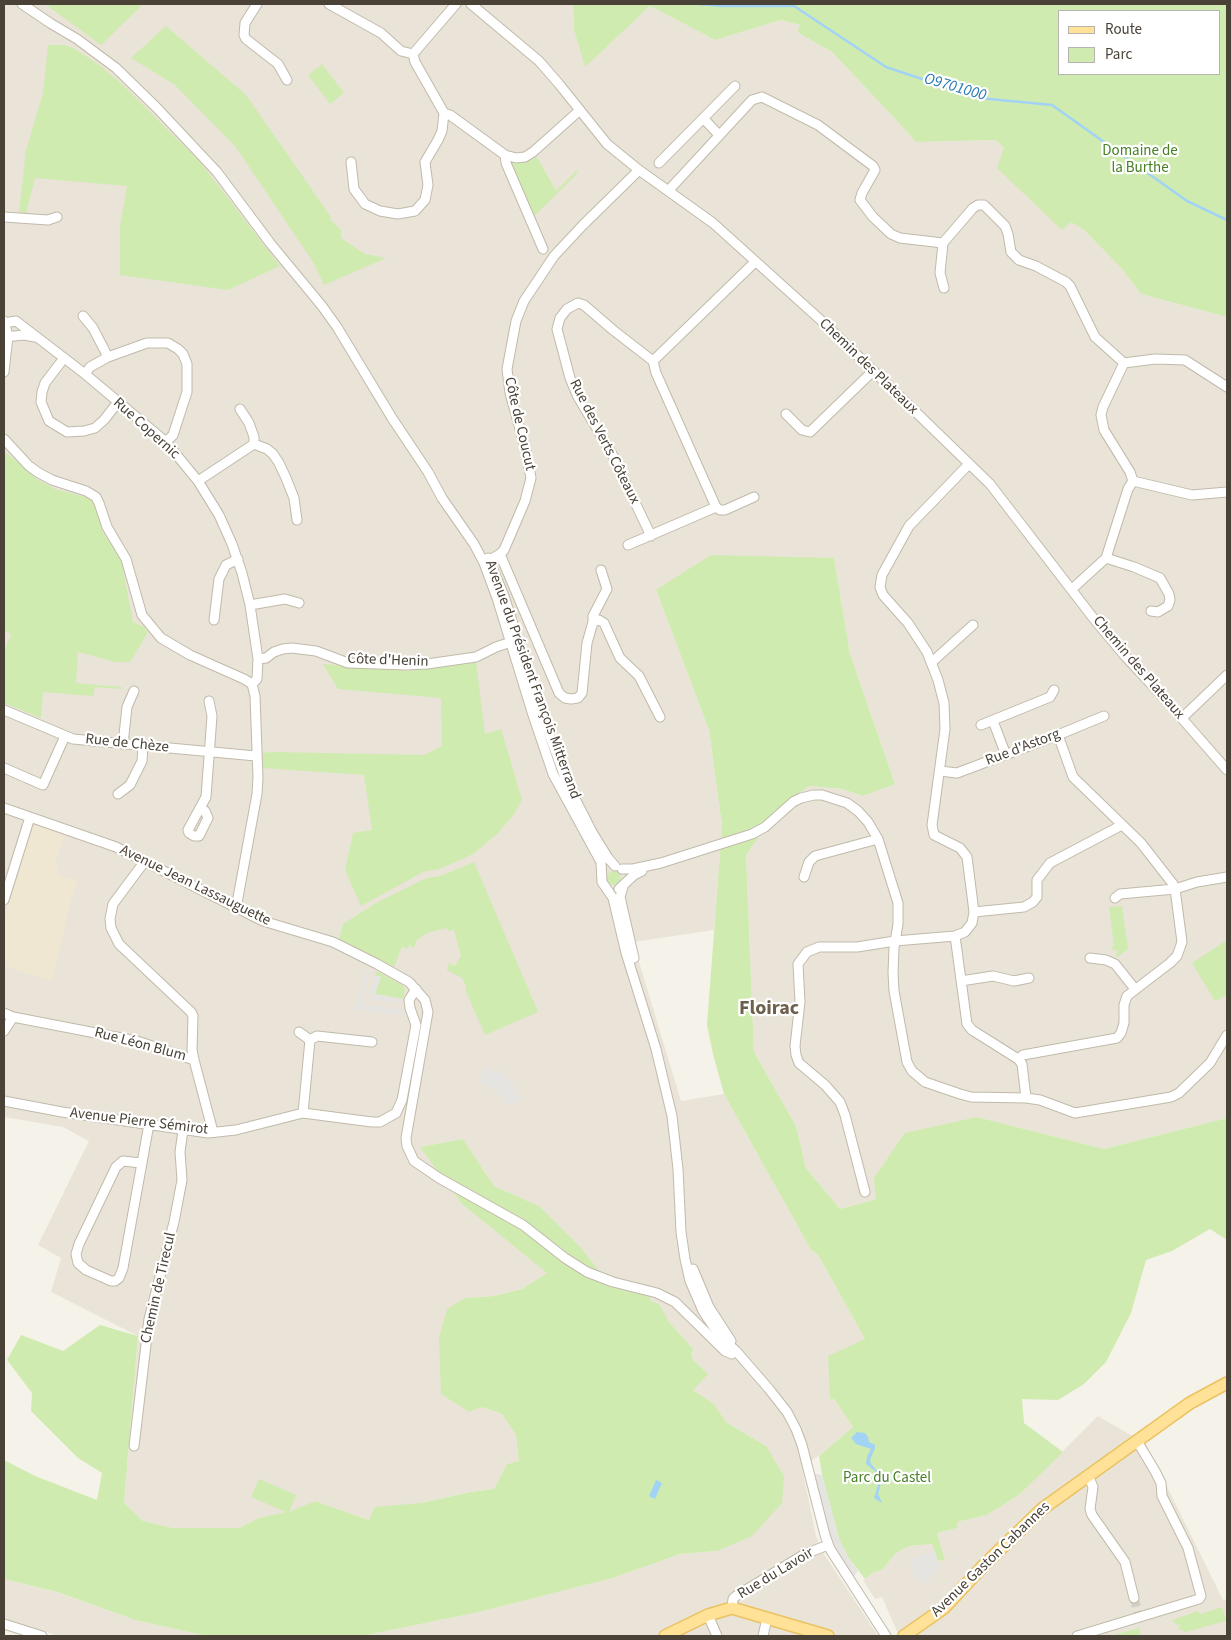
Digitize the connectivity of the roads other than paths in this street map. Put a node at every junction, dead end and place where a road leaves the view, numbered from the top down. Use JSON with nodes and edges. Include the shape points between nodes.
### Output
{"nodes":[{"id":1,"x":22,"y":4,"type":"edge"},
{"id":2,"x":257,"y":4,"type":"edge"},
{"id":3,"x":329,"y":4,"type":"edge"},
{"id":4,"x":456,"y":4,"type":"edge"},
{"id":5,"x":471,"y":4,"type":"edge"},
{"id":6,"x":413,"y":54,"type":"junction"},
{"id":7,"x":287,"y":80,"type":"dead end"},
{"id":8,"x":735,"y":86,"type":"dead end"},
{"id":9,"x":580,"y":110,"type":"junction"},
{"id":10,"x":444,"y":113,"type":"junction"},
{"id":11,"x":703,"y":118,"type":"junction"},
{"id":12,"x":719,"y":135,"type":"junction"},
{"id":13,"x":505,"y":155,"type":"junction"},
{"id":14,"x":351,"y":162,"type":"dead end"},
{"id":15,"x":658,"y":163,"type":"dead end"},
{"id":16,"x":639,"y":170,"type":"junction"},
{"id":17,"x":668,"y":191,"type":"junction"},
{"id":18,"x":4,"y":217,"type":"edge"},
{"id":19,"x":57,"y":217,"type":"dead end"},
{"id":20,"x":943,"y":243,"type":"junction"},
{"id":21,"x":543,"y":249,"type":"dead end"},
{"id":22,"x":755,"y":262,"type":"junction"},
{"id":23,"x":944,"y":288,"type":"dead end"},
{"id":24,"x":82,"y":316,"type":"dead end"},
{"id":25,"x":4,"y":322,"type":"edge"},
{"id":26,"x":37,"y":337,"type":"junction"},
{"id":27,"x":5,"y":338,"type":"edge"},
{"id":28,"x":108,"y":356,"type":"junction"},
{"id":29,"x":64,"y":358,"type":"junction"},
{"id":30,"x":653,"y":362,"type":"junction"},
{"id":31,"x":1124,"y":362,"type":"junction"},
{"id":32,"x":873,"y":371,"type":"junction"},
{"id":33,"x":4,"y":372,"type":"edge"},
{"id":34,"x":85,"y":374,"type":"junction"},
{"id":35,"x":1227,"y":387,"type":"edge"},
{"id":36,"x":118,"y":402,"type":"junction"},
{"id":37,"x":240,"y":408,"type":"dead end"},
{"id":38,"x":786,"y":414,"type":"dead end"},
{"id":39,"x":4,"y":439,"type":"edge"},
{"id":40,"x":166,"y":442,"type":"junction"},
{"id":41,"x":254,"y":444,"type":"junction"},
{"id":42,"x":969,"y":464,"type":"junction"},
{"id":43,"x":198,"y":481,"type":"junction"},
{"id":44,"x":1133,"y":481,"type":"junction"},
{"id":45,"x":1227,"y":492,"type":"edge"},
{"id":46,"x":754,"y":497,"type":"dead end"},
{"id":47,"x":716,"y":507,"type":"junction"},
{"id":48,"x":297,"y":520,"type":"dead end"},
{"id":49,"x":651,"y":536,"type":"junction"},
{"id":50,"x":628,"y":545,"type":"dead end"},
{"id":51,"x":500,"y":554,"type":"junction"},
{"id":52,"x":1106,"y":558,"type":"junction"},
{"id":53,"x":238,"y":559,"type":"junction"},
{"id":54,"x":487,"y":562,"type":"junction"},
{"id":55,"x":601,"y":570,"type":"dead end"},
{"id":56,"x":1072,"y":589,"type":"junction"},
{"id":57,"x":299,"y":603,"type":"dead end"},
{"id":58,"x":250,"y":605,"type":"junction"},
{"id":59,"x":1151,"y":610,"type":"dead end"},
{"id":60,"x":214,"y":620,"type":"dead end"},
{"id":61,"x":593,"y":622,"type":"junction"},
{"id":62,"x":973,"y":625,"type":"dead end"},
{"id":63,"x":514,"y":641,"type":"junction"},
{"id":64,"x":258,"y":659,"type":"junction"},
{"id":65,"x":932,"y":662,"type":"junction"},
{"id":66,"x":1227,"y":675,"type":"edge"},
{"id":67,"x":252,"y":684,"type":"junction"},
{"id":68,"x":1054,"y":690,"type":"dead end"},
{"id":69,"x":134,"y":691,"type":"dead end"},
{"id":70,"x":209,"y":701,"type":"dead end"},
{"id":71,"x":4,"y":710,"type":"edge"},
{"id":72,"x":1104,"y":716,"type":"dead end"},
{"id":73,"x":660,"y":718,"type":"dead end"},
{"id":74,"x":1182,"y":718,"type":"junction"},
{"id":75,"x":993,"y":721,"type":"junction"},
{"id":76,"x":981,"y":725,"type":"dead end"},
{"id":77,"x":1058,"y":735,"type":"junction"},
{"id":78,"x":64,"y":736,"type":"junction"},
{"id":79,"x":124,"y":744,"type":"junction"},
{"id":80,"x":143,"y":746,"type":"junction"},
{"id":81,"x":209,"y":752,"type":"junction"},
{"id":82,"x":1006,"y":755,"type":"junction"},
{"id":83,"x":256,"y":756,"type":"junction"},
{"id":84,"x":4,"y":768,"type":"edge"},
{"id":85,"x":1227,"y":770,"type":"edge"},
{"id":86,"x":940,"y":771,"type":"junction"},
{"id":87,"x":118,"y":794,"type":"dead end"},
{"id":88,"x":4,"y":808,"type":"edge"},
{"id":89,"x":200,"y":808,"type":"dead end"},
{"id":90,"x":30,"y":817,"type":"junction"},
{"id":91,"x":1122,"y":825,"type":"junction"},
{"id":92,"x":878,"y":839,"type":"junction"},
{"id":93,"x":144,"y":861,"type":"junction"},
{"id":94,"x":660,"y":863,"type":"junction"},
{"id":95,"x":619,"y":867,"type":"junction"},
{"id":96,"x":603,"y":873,"type":"junction"},
{"id":97,"x":804,"y":877,"type":"dead end"},
{"id":98,"x":1227,"y":877,"type":"edge"},
{"id":99,"x":624,"y":885,"type":"junction"},
{"id":100,"x":607,"y":888,"type":"junction"},
{"id":101,"x":1175,"y":889,"type":"junction"},
{"id":102,"x":1115,"y":898,"type":"dead end"},
{"id":103,"x":4,"y":900,"type":"edge"},
{"id":104,"x":234,"y":908,"type":"junction"},
{"id":105,"x":974,"y":912,"type":"junction"},
{"id":106,"x":955,"y":936,"type":"junction"},
{"id":107,"x":895,"y":942,"type":"junction"},
{"id":108,"x":1090,"y":958,"type":"dead end"},
{"id":109,"x":1029,"y":978,"type":"dead end"},
{"id":110,"x":961,"y":981,"type":"junction"},
{"id":111,"x":416,"y":989,"type":"junction"},
{"id":112,"x":1135,"y":989,"type":"junction"},
{"id":113,"x":4,"y":1013,"type":"edge"},
{"id":114,"x":13,"y":1016,"type":"junction"},
{"id":115,"x":4,"y":1031,"type":"edge"},
{"id":116,"x":299,"y":1032,"type":"dead end"},
{"id":117,"x":1227,"y":1034,"type":"edge"},
{"id":118,"x":310,"y":1040,"type":"junction"},
{"id":119,"x":372,"y":1042,"type":"dead end"},
{"id":120,"x":1018,"y":1059,"type":"junction"},
{"id":121,"x":194,"y":1060,"type":"junction"},
{"id":122,"x":1026,"y":1098,"type":"junction"},
{"id":123,"x":4,"y":1101,"type":"edge"},
{"id":124,"x":303,"y":1113,"type":"junction"},
{"id":125,"x":149,"y":1124,"type":"junction"},
{"id":126,"x":183,"y":1130,"type":"junction"},
{"id":127,"x":213,"y":1132,"type":"junction"},
{"id":128,"x":141,"y":1163,"type":"junction"},
{"id":129,"x":865,"y":1192,"type":"dead end"},
{"id":130,"x":736,"y":1350,"type":"junction"},
{"id":131,"x":1227,"y":1382,"type":"edge"},
{"id":132,"x":1227,"y":1389,"type":"edge"},
{"id":133,"x":1176,"y":1414,"type":"junction"},
{"id":134,"x":1137,"y":1441,"type":"junction"},
{"id":135,"x":134,"y":1446,"type":"dead end"},
{"id":136,"x":1088,"y":1475,"type":"junction"},
{"id":137,"x":828,"y":1545,"type":"junction"},
{"id":138,"x":1134,"y":1598,"type":"tunnel mouth"},
{"id":139,"x":732,"y":1608,"type":"junction"},
{"id":140,"x":708,"y":1615,"type":"junction"},
{"id":141,"x":767,"y":1618,"type":"junction"},
{"id":142,"x":4,"y":1624,"type":"edge"},
{"id":143,"x":42,"y":1636,"type":"edge"},
{"id":144,"x":665,"y":1636,"type":"edge"},
{"id":145,"x":717,"y":1636,"type":"edge"},
{"id":146,"x":763,"y":1636,"type":"edge"},
{"id":147,"x":828,"y":1636,"type":"edge"},
{"id":148,"x":886,"y":1636,"type":"edge"},
{"id":149,"x":904,"y":1636,"type":"edge"},
{"id":150,"x":1077,"y":1636,"type":"edge"}],
"edges":[{"from":1,"to":54,"type":"street","name":"Avenue du Président François Mitterrand","via":[[116,68],[216,172],[337,327],[392,418],[446,495]]},
{"from":2,"to":7,"type":"street","via":[[244,27],[244,35],[278,64]]},
{"from":3,"to":6,"type":"street","via":[[382,33],[401,51]]},
{"from":4,"to":6,"type":"street"},
{"from":5,"to":9,"type":"street","name":"Chemin des Plateaux","via":[[539,61]]},
{"from":6,"to":10,"type":"street"},
{"from":8,"to":11,"type":"street"},
{"from":9,"to":13,"type":"street","via":[[525,157]]},
{"from":9,"to":16,"type":"street","name":"Chemin des Plateaux","via":[[607,144]]},
{"from":10,"to":13,"type":"street"},
{"from":10,"to":14,"type":"street","via":[[442,131],[425,162],[428,185],[425,200],[415,211],[398,214],[365,204],[354,188]]},
{"from":11,"to":12,"type":"street"},
{"from":11,"to":15,"type":"street"},
{"from":12,"to":17,"type":"street"},
{"from":12,"to":20,"type":"street","via":[[752,100],[758,97],[768,99],[818,125],[873,166],[875,170],[860,200],[891,234]]},
{"from":13,"to":21,"type":"street"},
{"from":16,"to":17,"type":"street","name":"Chemin des Plateaux"},
{"from":16,"to":51,"type":"street","name":"Côte de Coucut","via":[[554,256],[524,301],[516,321],[507,369],[531,478],[522,508]]},
{"from":17,"to":22,"type":"street","name":"Chemin des Plateaux","via":[[714,223]]},
{"from":18,"to":19,"type":"street","via":[[48,220]]},
{"from":20,"to":23,"type":"street","via":[[940,273]]},
{"from":20,"to":31,"type":"street","via":[[973,208],[984,206],[1005,226],[1011,252],[1019,260],[1066,282],[1095,337]]},
{"from":22,"to":30,"type":"street"},
{"from":22,"to":32,"type":"street","name":"Chemin des Plateaux"},
{"from":24,"to":28,"type":"street","via":[[93,328]]},
{"from":25,"to":26,"type":"street","name":"Rue Copernic","via":[[16,321]]},
{"from":25,"to":27,"type":"street"},
{"from":26,"to":27,"type":"street"},
{"from":26,"to":29,"type":"street","name":"Rue Copernic"},
{"from":27,"to":33,"type":"street"},
{"from":28,"to":34,"type":"street"},
{"from":28,"to":40,"type":"street","via":[[158,342],[174,346],[183,354],[187,364],[187,392],[173,435]]},
{"from":29,"to":34,"type":"street","name":"Rue Copernic"},
{"from":29,"to":36,"type":"street","via":[[42,392],[41,402],[49,421],[67,432],[95,428]]},
{"from":30,"to":47,"type":"street"},
{"from":30,"to":49,"type":"street","name":"Rue des Verts Côteaux","via":[[584,305],[578,303],[560,318],[558,329],[570,378],[621,472]]},
{"from":31,"to":35,"type":"street","via":[[1185,360]]},
{"from":31,"to":44,"type":"street","via":[[1101,415],[1104,430]]},
{"from":32,"to":38,"type":"street","via":[[810,432],[802,430]]},
{"from":32,"to":42,"type":"street","name":"Chemin des Plateaux"},
{"from":34,"to":36,"type":"street","name":"Rue Copernic"},
{"from":36,"to":40,"type":"street","name":"Rue Copernic"},
{"from":37,"to":41,"type":"street","via":[[249,423]]},
{"from":39,"to":67,"type":"street","via":[[39,473],[96,497],[107,527],[128,564],[142,615],[161,638]]},
{"from":40,"to":43,"type":"street","name":"Rue Copernic"},
{"from":41,"to":43,"type":"street"},
{"from":41,"to":48,"type":"street","via":[[273,454],[294,498]]},
{"from":42,"to":56,"type":"street","name":"Chemin des Plateaux","via":[[992,486]]},
{"from":42,"to":65,"type":"street","via":[[910,526],[882,575],[880,587],[883,596],[908,623]]},
{"from":43,"to":53,"type":"street","name":"Rue Copernic","via":[[219,516]]},
{"from":44,"to":45,"type":"street","via":[[1192,495]]},
{"from":44,"to":52,"type":"street"},
{"from":46,"to":47,"type":"street","via":[[725,510]]},
{"from":47,"to":49,"type":"street"},
{"from":49,"to":50,"type":"street"},
{"from":51,"to":54,"type":"street"},
{"from":51,"to":61,"type":"street","via":[[559,692],[565,698],[578,698],[582,693],[587,643]]},
{"from":52,"to":56,"type":"street"},
{"from":52,"to":59,"type":"street","via":[[1160,578],[1170,600],[1168,606],[1158,612]]},
{"from":53,"to":58,"type":"street","name":"Rue Copernic"},
{"from":53,"to":60,"type":"street","via":[[226,565],[219,579]]},
{"from":54,"to":63,"type":"street","name":"Avenue du Président François Mitterrand"},
{"from":55,"to":61,"type":"street","via":[[607,589],[602,602],[594,610]]},
{"from":56,"to":74,"type":"street","name":"Chemin des Plateaux","via":[[1125,656]]},
{"from":57,"to":58,"type":"street","via":[[285,599]]},
{"from":58,"to":64,"type":"street","name":"Rue Copernic"},
{"from":61,"to":73,"type":"street","via":[[599,620],[604,623],[620,658],[639,676]]},
{"from":62,"to":65,"type":"street"},
{"from":63,"to":64,"type":"street","name":"Côte d'Henin","via":[[476,657],[427,664],[348,662],[316,651],[292,648]]},
{"from":63,"to":95,"type":"street","name":"Avenue du Président François Mitterrand","via":[[567,783],[608,858]]},
{"from":63,"to":96,"type":"street","name":"Avenue du Président François Mitterrand","via":[[532,712],[553,774],[601,862]]},
{"from":64,"to":67,"type":"street","name":"Rue Copernic","via":[[257,679]]},
{"from":65,"to":86,"type":"street","via":[[945,716]]},
{"from":66,"to":74,"type":"street"},
{"from":67,"to":83,"type":"street"},
{"from":68,"to":75,"type":"street","via":[[1050,697]]},
{"from":69,"to":79,"type":"street","via":[[127,707]]},
{"from":70,"to":81,"type":"street","via":[[212,716]]},
{"from":71,"to":78,"type":"street","name":"Rue de Chèze"},
{"from":72,"to":77,"type":"street","name":"Rue d'Astorg"},
{"from":74,"to":85,"type":"street","name":"Chemin des Plateaux"},
{"from":75,"to":76,"type":"street"},
{"from":75,"to":82,"type":"street"},
{"from":77,"to":82,"type":"street","name":"Rue d'Astorg"},
{"from":77,"to":91,"type":"street","via":[[1073,777]]},
{"from":78,"to":79,"type":"street","name":"Rue de Chèze"},
{"from":78,"to":84,"type":"street","via":[[43,785]]},
{"from":79,"to":80,"type":"street","name":"Rue de Chèze"},
{"from":80,"to":81,"type":"street","name":"Rue de Chèze"},
{"from":80,"to":87,"type":"street","via":[[142,760],[130,784]]},
{"from":81,"to":83,"type":"street","name":"Rue de Chèze"},
{"from":81,"to":89,"type":"street","via":[[206,797]]},
{"from":82,"to":86,"type":"street","name":"Rue d'Astorg","via":[[957,773]]},
{"from":83,"to":104,"type":"street","via":[[256,794]]},
{"from":86,"to":105,"type":"street","via":[[932,825],[934,835],[960,848],[967,857]]},
{"from":88,"to":90,"type":"street","name":"Avenue Jean Lassauguette"},
{"from":90,"to":93,"type":"street","name":"Avenue Jean Lassauguette","via":[[116,847]]},
{"from":90,"to":103,"type":"street"},
{"from":91,"to":101,"type":"street","via":[[1141,843]]},
{"from":91,"to":105,"type":"street","via":[[1050,863],[1037,880],[1033,902],[1024,907]]},
{"from":92,"to":94,"type":"street","via":[[868,822],[847,803],[814,795],[793,802],[752,834]]},
{"from":92,"to":97,"type":"street","via":[[815,856]]},
{"from":92,"to":107,"type":"street","via":[[898,903]]},
{"from":93,"to":104,"type":"street","name":"Avenue Jean Lassauguette"},
{"from":93,"to":121,"type":"street","via":[[113,904],[111,928],[119,944],[191,1012]]},
{"from":94,"to":95,"type":"street","via":[[633,869]]},
{"from":94,"to":99,"type":"street","via":[[634,875]]},
{"from":95,"to":96,"type":"street","via":[[608,867]]},
{"from":95,"to":99,"type":"street","via":[[626,877]]},
{"from":96,"to":100,"type":"street","via":[[602,882]]},
{"from":98,"to":101,"type":"street"},
{"from":99,"to":100,"type":"street","via":[[615,890]]},
{"from":99,"to":130,"type":"street","via":[[620,897],[628,937],[677,1115],[692,1263],[709,1307]]},
{"from":100,"to":130,"type":"street","via":[[613,898],[670,1108],[676,1140],[681,1232],[687,1270],[704,1311],[725,1341]]},
{"from":101,"to":102,"type":"street","via":[[1120,894]]},
{"from":101,"to":112,"type":"street","via":[[1182,942],[1180,949],[1170,964]]},
{"from":104,"to":111,"type":"street","name":"Avenue Jean Lassauguette","via":[[271,924],[333,942],[386,968]]},
{"from":105,"to":106,"type":"street","via":[[972,923]]},
{"from":106,"to":107,"type":"street"},
{"from":106,"to":110,"type":"street"},
{"from":107,"to":122,"type":"street","via":[[894,991],[903,1049],[912,1071],[926,1082],[971,1097]]},
{"from":107,"to":129,"type":"street","via":[[819,947],[807,952],[798,964],[800,1002],[796,1055],[799,1063],[840,1102]]},
{"from":108,"to":112,"type":"street","via":[[1116,964]]},
{"from":109,"to":110,"type":"street","via":[[1014,980],[993,976]]},
{"from":110,"to":120,"type":"street","via":[[967,1024]]},
{"from":111,"to":124,"type":"street","via":[[409,1002],[416,1021],[415,1035],[402,1100],[396,1113],[376,1122]]},
{"from":111,"to":130,"type":"street","name":"Avenue Jean Lassauguette","via":[[425,1000],[428,1012],[406,1138],[414,1161],[438,1178],[523,1225],[587,1272],[657,1293],[675,1302],[725,1351],[732,1354]]},
{"from":112,"to":120,"type":"street","via":[[1127,996],[1124,1023],[1117,1038],[1023,1055]]},
{"from":113,"to":114,"type":"street","name":"Rue Léon Blum"},
{"from":114,"to":115,"type":"street"},
{"from":114,"to":121,"type":"street","name":"Rue Léon Blum","via":[[137,1041]]},
{"from":116,"to":118,"type":"street"},
{"from":117,"to":122,"type":"street","via":[[1210,1063],[1171,1097],[1075,1113]]},
{"from":118,"to":119,"type":"street","via":[[317,1036]]},
{"from":118,"to":124,"type":"street"},
{"from":120,"to":122,"type":"street","via":[[1022,1064]]},
{"from":121,"to":127,"type":"street","name":"Rue Léon Blum"},
{"from":123,"to":125,"type":"street","name":"Avenue Pierre Sémirot"},
{"from":124,"to":127,"type":"street","name":"Avenue Pierre Sémirot","via":[[236,1130]]},
{"from":125,"to":126,"type":"street","name":"Avenue Pierre Sémirot"},
{"from":125,"to":128,"type":"street"},
{"from":126,"to":127,"type":"street","name":"Avenue Pierre Sémirot"},
{"from":126,"to":135,"type":"street","name":"Chemin de Tirecul","via":[[180,1152],[182,1180],[149,1320]]},
{"from":128,"to":128,"type":"street","via":[[122,1268],[119,1278],[111,1281],[86,1270],[78,1263],[76,1254],[116,1167],[124,1161]]},
{"from":130,"to":137,"type":"street","via":[[787,1412],[796,1429]]},
{"from":131,"to":133,"type":"main road","name":"Avenue Gaston Cabannes"},
{"from":132,"to":133,"type":"main road","name":"Avenue Gaston Cabannes"},
{"from":133,"to":134,"type":"main road","name":"Avenue Gaston Cabannes"},
{"from":134,"to":136,"type":"main road","name":"Avenue Gaston Cabannes"},
{"from":134,"to":150,"type":"street","via":[[1161,1483],[1162,1496],[1188,1548],[1201,1592],[1199,1599],[1139,1614]]},
{"from":136,"to":138,"type":"street","via":[[1093,1487],[1092,1515],[1125,1562]]},
{"from":136,"to":149,"type":"main road","name":"Avenue Gaston Cabannes","via":[[1030,1518],[944,1608]]},
{"from":137,"to":139,"type":"street","name":"Rue du Lavoir","via":[[805,1554],[736,1596]]},
{"from":137,"to":148,"type":"street"},
{"from":139,"to":140,"type":"main road"},
{"from":139,"to":141,"type":"main road"},
{"from":140,"to":144,"type":"main road"},
{"from":140,"to":145,"type":"street"},
{"from":141,"to":146,"type":"street"},
{"from":141,"to":147,"type":"main road"},
{"from":142,"to":143,"type":"street"}]}
